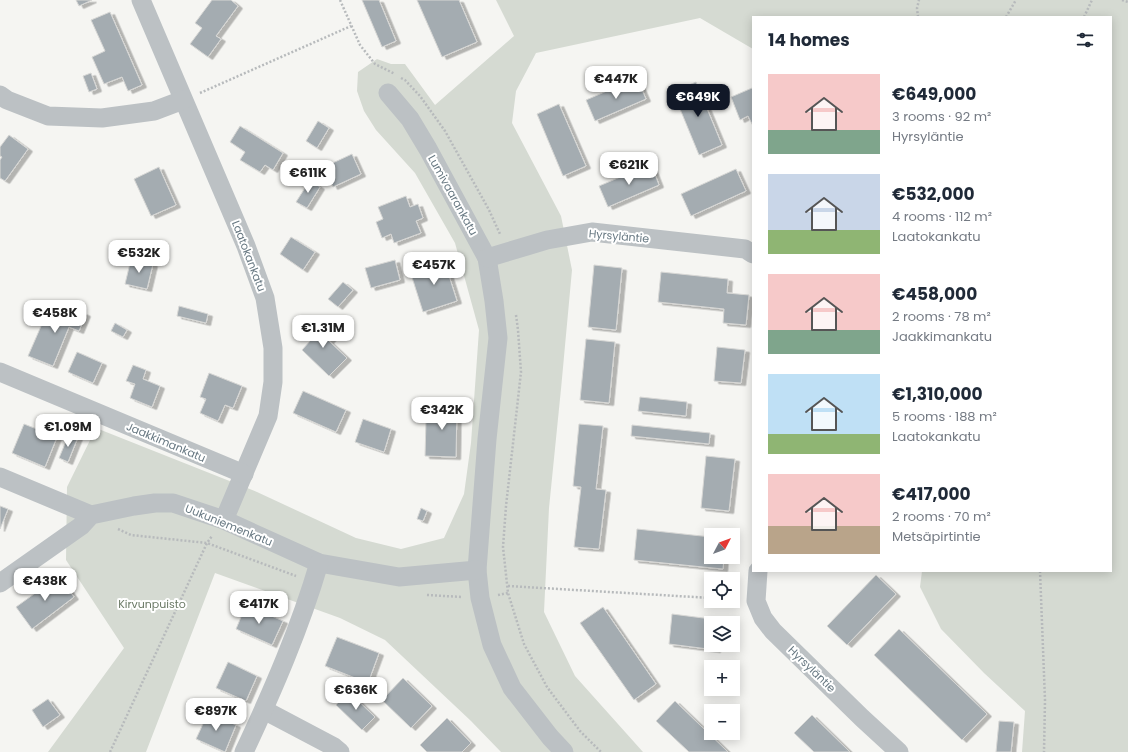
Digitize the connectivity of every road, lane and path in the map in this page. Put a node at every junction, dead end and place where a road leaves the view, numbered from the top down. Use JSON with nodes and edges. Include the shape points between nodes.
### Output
{"nodes":[{"id":1,"x":141,"y":0,"type":"edge"},
{"id":2,"x":340,"y":0,"type":"edge"},
{"id":3,"x":919,"y":0,"type":"edge"},
{"id":4,"x":1016,"y":0,"type":"edge"},
{"id":5,"x":1092,"y":0,"type":"edge"},
{"id":6,"x":1122,"y":0,"type":"edge"},
{"id":7,"x":1128,"y":2,"type":"edge"},
{"id":8,"x":918,"y":16,"type":"edge"},
{"id":9,"x":1007,"y":16,"type":"edge"},
{"id":10,"x":1084,"y":16,"type":"edge"},
{"id":11,"x":388,"y":93,"type":"dead end"},
{"id":12,"x":0,"y":95,"type":"edge"},
{"id":13,"x":183,"y":100,"type":"junction"},
{"id":14,"x":466,"y":169,"type":"dead end"},
{"id":15,"x":501,"y":237,"type":"dead end"},
{"id":16,"x":752,"y":254,"type":"edge"},
{"id":17,"x":487,"y":258,"type":"junction"},
{"id":18,"x":516,"y":315,"type":"dead end"},
{"id":19,"x":0,"y":372,"type":"edge"},
{"id":20,"x":244,"y":474,"type":"junction"},
{"id":21,"x":0,"y":477,"type":"edge"},
{"id":22,"x":91,"y":515,"type":"junction"},
{"id":23,"x":224,"y":520,"type":"junction"},
{"id":24,"x":319,"y":563,"type":"junction"},
{"id":25,"x":477,"y":570,"type":"junction"},
{"id":26,"x":758,"y":572,"type":"edge"},
{"id":27,"x":1040,"y":572,"type":"edge"},
{"id":28,"x":0,"y":583,"type":"edge"},
{"id":29,"x":508,"y":586,"type":"junction"},
{"id":30,"x":704,"y":598,"type":"edge"},
{"id":31,"x":264,"y":710,"type":"junction"},
{"id":32,"x":110,"y":752,"type":"edge"},
{"id":33,"x":244,"y":752,"type":"edge"},
{"id":34,"x":340,"y":752,"type":"edge"},
{"id":35,"x":564,"y":752,"type":"edge"},
{"id":36,"x":601,"y":752,"type":"edge"},
{"id":37,"x":899,"y":752,"type":"edge"},
{"id":38,"x":1044,"y":752,"type":"edge"}],
"edges":[{"from":1,"to":13,"type":"street","name":"Laatokankatu"},
{"from":2,"to":13,"type":"path","via":[[351,26]]},
{"from":3,"to":8,"type":"path"},
{"from":4,"to":9,"type":"path"},
{"from":5,"to":10,"type":"path"},
{"from":6,"to":7,"type":"path"},
{"from":11,"to":17,"type":"street","name":"Lumivaarankatu","via":[[410,119],[428,149]]},
{"from":12,"to":13,"type":"street","via":[[48,116],[102,118],[154,111]]},
{"from":13,"to":20,"type":"street","name":"Laatokankatu","via":[[246,246],[265,298],[273,348],[273,382],[268,416]]},
{"from":14,"to":15,"type":"path"},
{"from":16,"to":17,"type":"street","name":"Hyrsyläntie","via":[[745,250],[592,232],[547,240]]},
{"from":17,"to":25,"type":"street","name":"Lumivaarankatu","via":[[498,338]]},
{"from":18,"to":29,"type":"path","via":[[521,372],[506,506],[504,547]]},
{"from":19,"to":20,"type":"street","name":"Jaakkimankatu"},
{"from":20,"to":23,"type":"street","name":"Laatokankatu"},
{"from":21,"to":22,"type":"street"},
{"from":22,"to":23,"type":"street","name":"Uukuniemenkatu","via":[[148,504],[173,503]]},
{"from":22,"to":28,"type":"street","via":[[81,526]]},
{"from":23,"to":24,"type":"street","name":"Uukuniemenkatu"},
{"from":23,"to":32,"type":"path","via":[[207,543]]},
{"from":24,"to":25,"type":"street","name":"Uukuniemenkatu","via":[[399,577]]},
{"from":24,"to":31,"type":"street","via":[[293,641]]},
{"from":25,"to":35,"type":"street","name":"Lumivaarankatu","via":[[480,598],[492,645],[512,688]]},
{"from":26,"to":37,"type":"street","name":"Hyrsyläntie","via":[[756,601],[763,618],[779,637]]},
{"from":27,"to":38,"type":"path","via":[[1045,700]]},
{"from":29,"to":30,"type":"path"},
{"from":29,"to":36,"type":"path","via":[[524,644],[547,687],[580,731]]},
{"from":31,"to":33,"type":"street"},
{"from":31,"to":34,"type":"street","via":[[334,746]]}]}
